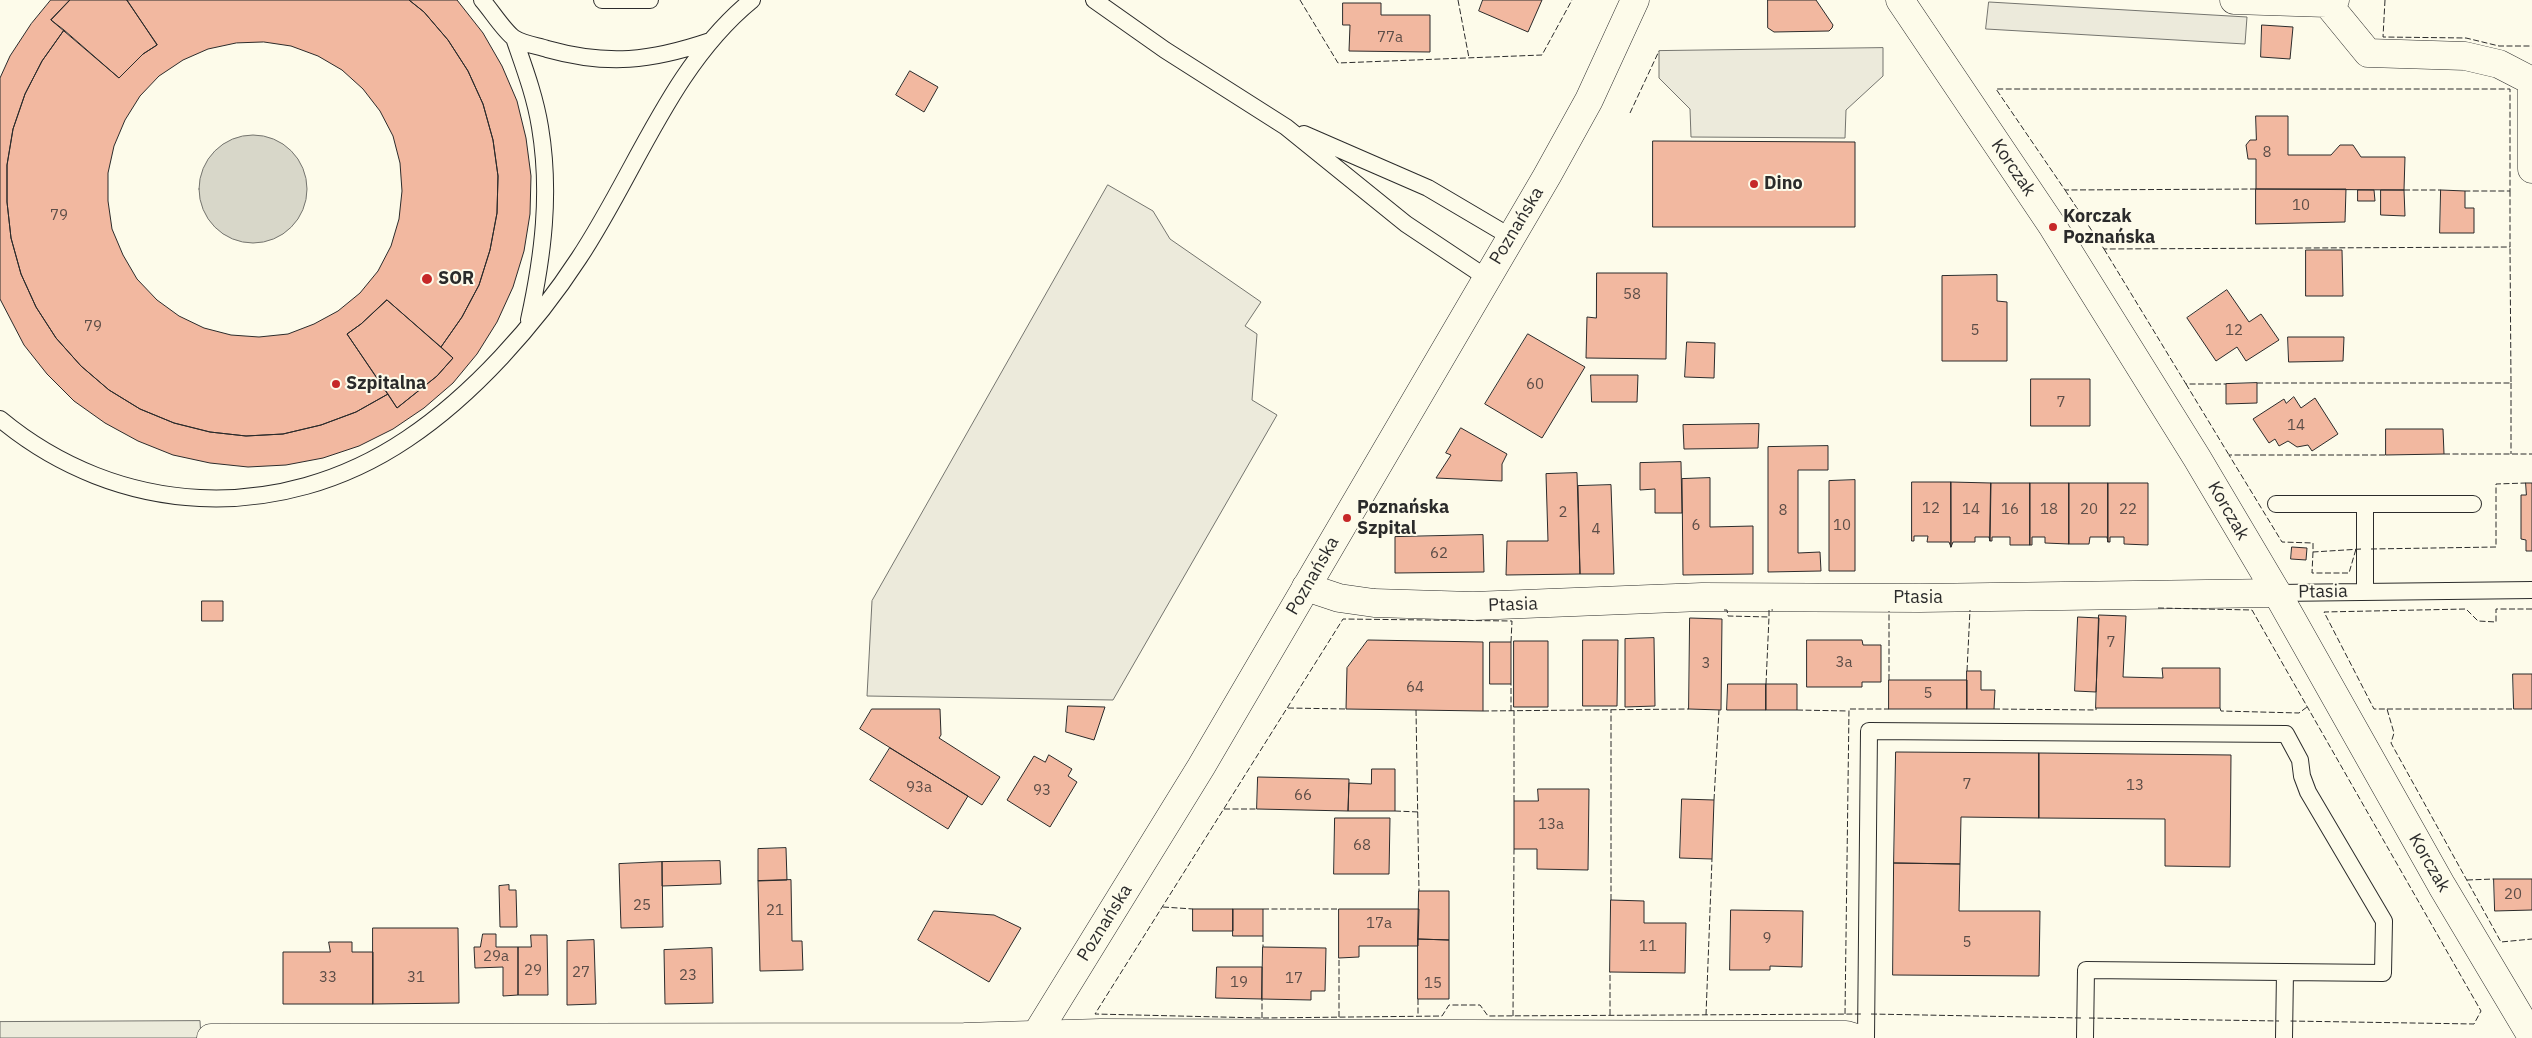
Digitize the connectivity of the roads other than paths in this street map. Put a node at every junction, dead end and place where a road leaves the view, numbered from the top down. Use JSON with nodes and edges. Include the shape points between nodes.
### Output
{"nodes":[{"id":1,"x":482,"y":0,"type":"edge"},
{"id":2,"x":602,"y":0,"type":"edge"},
{"id":3,"x":650,"y":0,"type":"edge"},
{"id":4,"x":752,"y":0,"type":"edge"},
{"id":5,"x":1094,"y":0,"type":"edge"},
{"id":6,"x":1635,"y":0,"type":"edge"},
{"id":7,"x":1900,"y":0,"type":"edge"},
{"id":8,"x":2234,"y":0,"type":"edge"},
{"id":9,"x":2331,"y":2,"type":"edge"},
{"id":10,"x":514,"y":38,"type":"junction"},
{"id":11,"x":710,"y":41,"type":"junction"},
{"id":12,"x":2532,"y":81,"type":"edge"},
{"id":13,"x":1286,"y":126,"type":"junction"},
{"id":14,"x":2532,"y":169,"type":"edge"},
{"id":15,"x":1511,"y":237,"type":"junction"},
{"id":16,"x":1487,"y":278,"type":"junction"},
{"id":17,"x":528,"y":325,"type":"junction"},
{"id":18,"x":0,"y":419,"type":"edge"},
{"id":19,"x":2276,"y":504,"type":"dead end"},
{"id":20,"x":2365,"y":504,"type":"junction"},
{"id":21,"x":2473,"y":504,"type":"dead end"},
{"id":22,"x":1306,"y":587,"type":"junction"},
{"id":23,"x":2532,"y":590,"type":"edge"},
{"id":24,"x":2365,"y":591,"type":"junction"},
{"id":25,"x":2277,"y":593,"type":"junction"},
{"id":26,"x":2285,"y":972,"type":"junction"},
{"id":27,"x":1035,"y":1036,"type":"edge"},
{"id":28,"x":1518,"y":1036,"type":"edge"},
{"id":29,"x":2532,"y":1037,"type":"edge"},
{"id":30,"x":211,"y":1038,"type":"edge"},
{"id":31,"x":1856,"y":1038,"type":"edge"},
{"id":32,"x":1866,"y":1038,"type":"edge"},
{"id":33,"x":2085,"y":1038,"type":"edge"},
{"id":34,"x":2284,"y":1038,"type":"edge"}],
"edges":[{"from":1,"to":10,"type":"lane"},
{"from":2,"to":3,"type":"lane"},
{"from":4,"to":11,"type":"lane"},
{"from":5,"to":13,"type":"lane","via":[[1165,50]]},
{"from":6,"to":15,"type":"street","name":"Poznańska","via":[[1589,100]]},
{"from":7,"to":25,"type":"street","name":"Korczak","via":[[2116,324]]},
{"from":8,"to":9,"type":"street"},
{"from":9,"to":12,"type":"street","via":[[2368,53],[2465,56],[2499,64]]},
{"from":10,"to":11,"type":"lane","via":[[570,55],[616,61],[659,56]]},
{"from":10,"to":17,"type":"lane","via":[[532,92],[544,163],[544,233]]},
{"from":11,"to":17,"type":"lane","via":[[680,83],[578,259]]},
{"from":12,"to":14,"type":"street"},
{"from":13,"to":15,"type":"lane","via":[[1428,188]]},
{"from":13,"to":16,"type":"lane","via":[[1406,224]]},
{"from":15,"to":16,"type":"street","name":"Poznańska"},
{"from":16,"to":22,"type":"street","name":"Poznańska"},
{"from":17,"to":18,"type":"lane","via":[[458,399],[406,440],[345,472],[261,495],[197,499],[110,482],[52,457]]},
{"from":19,"to":20,"type":"lane"},
{"from":20,"to":21,"type":"lane"},
{"from":20,"to":24,"type":"lane"},
{"from":22,"to":25,"type":"street","name":"Ptasia","via":[[1339,598],[1374,603],[1473,606],[1702,597],[1920,598]]},
{"from":22,"to":27,"type":"street","name":"Poznańska","via":[[1201,767]]},
{"from":23,"to":24,"type":"lane","name":"Ptasia"},
{"from":24,"to":25,"type":"lane","name":"Ptasia"},
{"from":25,"to":29,"type":"street","name":"Korczak","via":[[2389,794]]},
{"from":26,"to":32,"type":"lane","via":[[2383,973],[2384,921],[2308,792],[2300,760],[2286,734],[1869,731]]},
{"from":26,"to":33,"type":"lane","via":[[2086,970]]},
{"from":26,"to":34,"type":"lane"},
{"from":27,"to":28,"type":"street"},
{"from":27,"to":30,"type":"street"},
{"from":28,"to":31,"type":"street","via":[[1846,1035]]}]}
